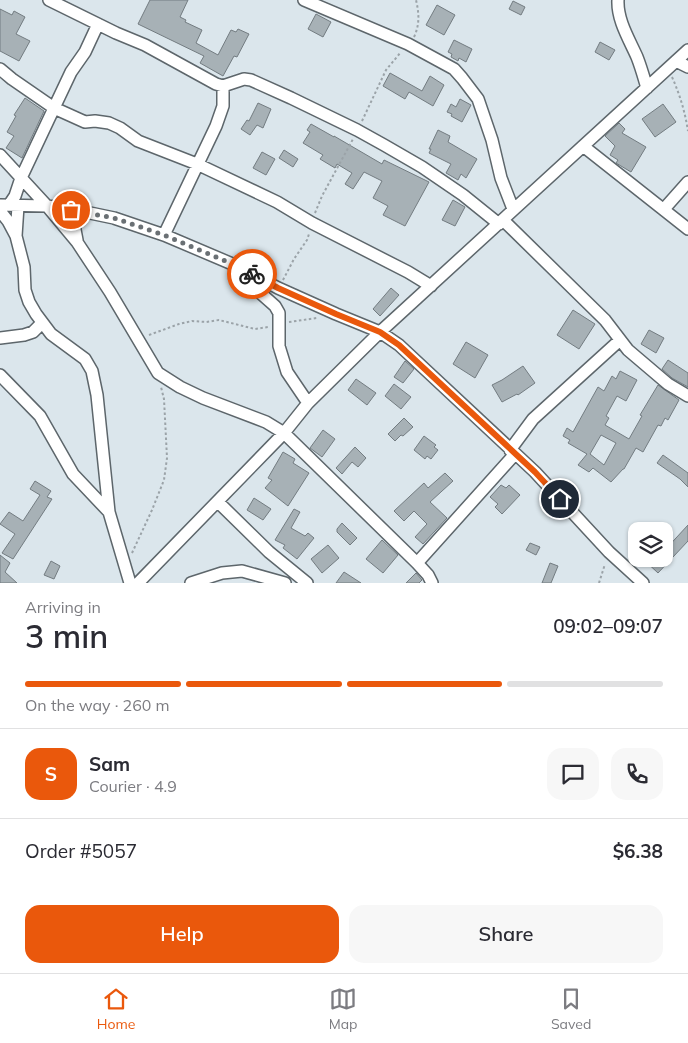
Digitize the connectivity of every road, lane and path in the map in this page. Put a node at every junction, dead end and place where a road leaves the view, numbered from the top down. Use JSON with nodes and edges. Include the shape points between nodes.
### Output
{"nodes":[{"id":1,"x":49,"y":0,"type":"edge"},
{"id":2,"x":304,"y":0,"type":"edge"},
{"id":3,"x":416,"y":0,"type":"edge"},
{"id":4,"x":618,"y":0,"type":"edge"},
{"id":5,"x":98,"y":24,"type":"junction"},
{"id":6,"x":408,"y":44,"type":"junction"},
{"id":7,"x":688,"y":50,"type":"edge"},
{"id":8,"x":672,"y":65,"type":"junction"},
{"id":9,"x":688,"y":67,"type":"edge"},
{"id":10,"x":0,"y":69,"type":"edge"},
{"id":11,"x":223,"y":86,"type":"junction"},
{"id":12,"x":647,"y":88,"type":"junction"},
{"id":13,"x":54,"y":108,"type":"junction"},
{"id":14,"x":357,"y":130,"type":"junction"},
{"id":15,"x":688,"y":131,"type":"edge"},
{"id":16,"x":583,"y":146,"type":"junction"},
{"id":17,"x":0,"y":155,"type":"edge"},
{"id":18,"x":197,"y":164,"type":"junction"},
{"id":19,"x":21,"y":178,"type":"junction"},
{"id":20,"x":688,"y":182,"type":"edge"},
{"id":21,"x":47,"y":206,"type":"junction"},
{"id":22,"x":7,"y":207,"type":"edge"},
{"id":23,"x":513,"y":209,"type":"junction"},
{"id":24,"x":664,"y":209,"type":"junction"},
{"id":25,"x":71,"y":210,"type":"junction"},
{"id":26,"x":501,"y":222,"type":"junction"},
{"id":27,"x":312,"y":223,"type":"junction"},
{"id":28,"x":688,"y":229,"type":"edge"},
{"id":29,"x":164,"y":235,"type":"junction"},
{"id":30,"x":16,"y":236,"type":"junction"},
{"id":31,"x":77,"y":242,"type":"junction"},
{"id":32,"x":237,"y":266,"type":"junction"},
{"id":33,"x":431,"y":286,"type":"junction"},
{"id":34,"x":278,"y":288,"type":"junction"},
{"id":35,"x":317,"y":318,"type":"dead end"},
{"id":36,"x":42,"y":323,"type":"junction"},
{"id":37,"x":278,"y":324,"type":"junction"},
{"id":38,"x":380,"y":332,"type":"junction"},
{"id":39,"x":0,"y":338,"type":"edge"},
{"id":40,"x":137,"y":339,"type":"junction"},
{"id":41,"x":620,"y":340,"type":"junction"},
{"id":42,"x":158,"y":373,"type":"junction"},
{"id":43,"x":0,"y":375,"type":"edge"},
{"id":44,"x":688,"y":396,"type":"edge"},
{"id":45,"x":308,"y":403,"type":"junction"},
{"id":46,"x":284,"y":433,"type":"junction"},
{"id":47,"x":513,"y":452,"type":"junction"},
{"id":48,"x":218,"y":502,"type":"junction"},
{"id":49,"x":109,"y":512,"type":"junction"},
{"id":50,"x":609,"y":552,"type":"junction"},
{"id":51,"x":418,"y":563,"type":"junction"},
{"id":52,"x":126,"y":567,"type":"junction"},
{"id":53,"x":130,"y":583,"type":"edge"},
{"id":54,"x":138,"y":583,"type":"edge"},
{"id":55,"x":191,"y":583,"type":"edge"},
{"id":56,"x":285,"y":583,"type":"edge"},
{"id":57,"x":307,"y":583,"type":"edge"},
{"id":58,"x":432,"y":583,"type":"edge"},
{"id":59,"x":598,"y":583,"type":"edge"},
{"id":60,"x":643,"y":583,"type":"edge"}],
"edges":[{"from":1,"to":5,"type":"street"},
{"from":2,"to":6,"type":"street"},
{"from":3,"to":6,"type":"path","via":[[418,25]]},
{"from":4,"to":12,"type":"street","via":[[625,32],[638,58]]},
{"from":5,"to":11,"type":"street"},
{"from":5,"to":13,"type":"street"},
{"from":6,"to":14,"type":"path","via":[[386,70]]},
{"from":6,"to":23,"type":"street","via":[[454,69],[478,99],[500,178]]},
{"from":7,"to":8,"type":"street"},
{"from":8,"to":9,"type":"street"},
{"from":8,"to":12,"type":"street"},
{"from":8,"to":15,"type":"path"},
{"from":10,"to":13,"type":"street"},
{"from":11,"to":14,"type":"street","via":[[251,80]]},
{"from":11,"to":18,"type":"street","via":[[223,106]]},
{"from":12,"to":16,"type":"street"},
{"from":13,"to":18,"type":"street","via":[[85,122],[109,123],[138,141]]},
{"from":13,"to":19,"type":"street"},
{"from":14,"to":26,"type":"street","via":[[422,168]]},
{"from":14,"to":27,"type":"path","via":[[322,196]]},
{"from":16,"to":23,"type":"street"},
{"from":16,"to":24,"type":"street"},
{"from":17,"to":19,"type":"street"},
{"from":18,"to":27,"type":"street","via":[[277,202]]},
{"from":18,"to":29,"type":"street"},
{"from":19,"to":21,"type":"street"},
{"from":19,"to":22,"type":"street"},
{"from":20,"to":24,"type":"street"},
{"from":21,"to":22,"type":"street"},
{"from":21,"to":25,"type":"street"},
{"from":21,"to":31,"type":"street"},
{"from":22,"to":30,"type":"street"},
{"from":22,"to":30,"type":"street","via":[[8,221]]},
{"from":23,"to":26,"type":"street"},
{"from":24,"to":28,"type":"street"},
{"from":25,"to":29,"type":"street","via":[[114,218]]},
{"from":25,"to":31,"type":"street"},
{"from":26,"to":33,"type":"street"},
{"from":26,"to":41,"type":"street","via":[[605,320]]},
{"from":27,"to":33,"type":"street"},
{"from":27,"to":34,"type":"path","via":[[307,240]]},
{"from":29,"to":32,"type":"street"},
{"from":30,"to":36,"type":"street","via":[[24,267],[25,290]]},
{"from":31,"to":40,"type":"street"},
{"from":32,"to":34,"type":"street"},
{"from":32,"to":37,"type":"street","via":[[276,306]]},
{"from":33,"to":38,"type":"street"},
{"from":34,"to":38,"type":"street"},
{"from":35,"to":37,"type":"path"},
{"from":36,"to":39,"type":"street","via":[[33,332]]},
{"from":36,"to":49,"type":"street","via":[[51,334],[85,359],[92,371]]},
{"from":37,"to":40,"type":"path","via":[[255,329],[220,320],[192,320]]},
{"from":37,"to":45,"type":"street","via":[[279,346],[287,372]]},
{"from":38,"to":45,"type":"street"},
{"from":38,"to":47,"type":"street","via":[[399,345]]},
{"from":40,"to":42,"type":"street"},
{"from":41,"to":44,"type":"street","via":[[668,384]]},
{"from":41,"to":47,"type":"street","via":[[533,418]]},
{"from":42,"to":46,"type":"street","via":[[203,398],[266,422]]},
{"from":42,"to":52,"type":"path","via":[[164,399],[167,458],[164,480]]},
{"from":43,"to":49,"type":"street","via":[[40,416],[73,474]]},
{"from":45,"to":46,"type":"street"},
{"from":46,"to":48,"type":"street"},
{"from":46,"to":51,"type":"street"},
{"from":47,"to":50,"type":"street"},
{"from":47,"to":51,"type":"street"},
{"from":48,"to":54,"type":"street"},
{"from":48,"to":57,"type":"street","via":[[269,552]]},
{"from":49,"to":52,"type":"street"},
{"from":50,"to":59,"type":"path"},
{"from":50,"to":60,"type":"street"},
{"from":51,"to":58,"type":"street"},
{"from":52,"to":53,"type":"street"},
{"from":55,"to":56,"type":"street","via":[[222,573],[242,571]]}]}
